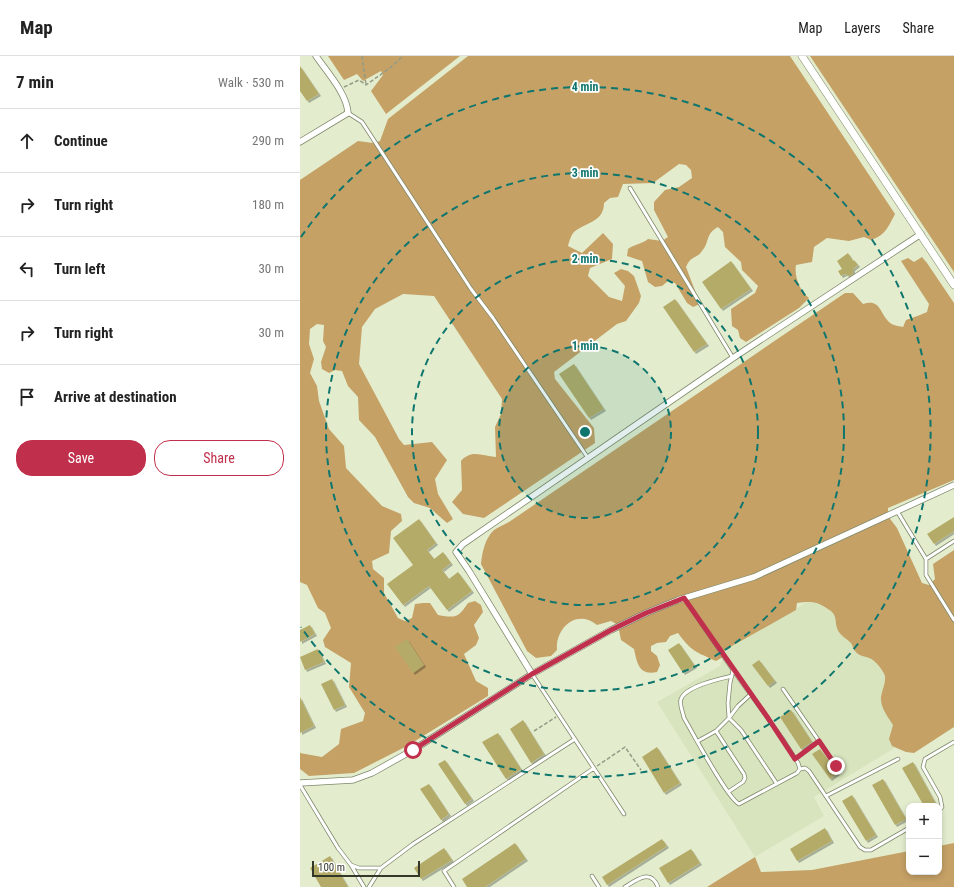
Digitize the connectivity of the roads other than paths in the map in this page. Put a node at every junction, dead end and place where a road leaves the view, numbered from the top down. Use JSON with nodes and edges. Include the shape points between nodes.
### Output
{"nodes":[{"id":1,"x":316,"y":56,"type":"edge"},
{"id":2,"x":802,"y":56,"type":"edge"},
{"id":3,"x":348,"y":113,"type":"junction"},
{"id":4,"x":300,"y":142,"type":"edge"},
{"id":5,"x":630,"y":188,"type":"dead end"},
{"id":6,"x":921,"y":234,"type":"junction"},
{"id":7,"x":954,"y":285,"type":"edge"},
{"id":8,"x":734,"y":358,"type":"junction"},
{"id":9,"x":588,"y":458,"type":"junction"},
{"id":10,"x":954,"y":485,"type":"edge"},
{"id":11,"x":897,"y":511,"type":"junction"},
{"id":12,"x":954,"y":541,"type":"edge"},
{"id":13,"x":926,"y":559,"type":"junction"},
{"id":14,"x":684,"y":598,"type":"junction"},
{"id":15,"x":954,"y":620,"type":"edge"},
{"id":16,"x":733,"y":670,"type":"junction"},
{"id":17,"x":532,"y":674,"type":"junction"},
{"id":18,"x":732,"y":676,"type":"junction"},
{"id":19,"x":783,"y":689,"type":"dead end"},
{"id":20,"x":751,"y":694,"type":"junction"},
{"id":21,"x":730,"y":718,"type":"junction"},
{"id":22,"x":716,"y":731,"type":"junction"},
{"id":23,"x":575,"y":739,"type":"junction"},
{"id":24,"x":698,"y":741,"type":"junction"},
{"id":25,"x":819,"y":741,"type":"junction"},
{"id":26,"x":954,"y":742,"type":"edge"},
{"id":27,"x":795,"y":759,"type":"junction"},
{"id":28,"x":898,"y":759,"type":"dead end"},
{"id":29,"x":836,"y":766,"type":"dead end"},
{"id":30,"x":594,"y":768,"type":"junction"},
{"id":31,"x":800,"y":769,"type":"junction"},
{"id":32,"x":300,"y":784,"type":"edge"},
{"id":33,"x":777,"y":784,"type":"junction"},
{"id":34,"x":728,"y":792,"type":"junction"},
{"id":35,"x":826,"y":796,"type":"junction"},
{"id":36,"x":941,"y":803,"type":"edge"},
{"id":37,"x":624,"y":814,"type":"dead end"},
{"id":38,"x":906,"y":830,"type":"edge"},
{"id":39,"x":351,"y":865,"type":"junction"},
{"id":40,"x":381,"y":868,"type":"junction"},
{"id":41,"x":592,"y":876,"type":"dead end"},
{"id":42,"x":364,"y":887,"type":"edge"},
{"id":43,"x":369,"y":887,"type":"edge"},
{"id":44,"x":454,"y":887,"type":"edge"},
{"id":45,"x":599,"y":887,"type":"edge"},
{"id":46,"x":624,"y":887,"type":"edge"},
{"id":47,"x":658,"y":887,"type":"edge"}],
"edges":[{"from":1,"to":3,"type":"street","via":[[348,106]]},
{"from":2,"to":6,"type":"street"},
{"from":3,"to":4,"type":"street"},
{"from":3,"to":9,"type":"lane","via":[[362,122],[471,289]]},
{"from":5,"to":8,"type":"lane"},
{"from":6,"to":7,"type":"street"},
{"from":6,"to":8,"type":"street"},
{"from":8,"to":9,"type":"street"},
{"from":9,"to":17,"type":"street","via":[[463,544],[456,552]]},
{"from":10,"to":11,"type":"street"},
{"from":11,"to":13,"type":"lane"},
{"from":11,"to":14,"type":"street","via":[[754,577]]},
{"from":12,"to":13,"type":"lane"},
{"from":13,"to":15,"type":"lane","via":[[926,575]]},
{"from":14,"to":16,"type":"lane"},
{"from":14,"to":17,"type":"street","via":[[646,613]]},
{"from":16,"to":18,"type":"lane"},
{"from":16,"to":20,"type":"lane"},
{"from":17,"to":23,"type":"lane"},
{"from":17,"to":32,"type":"street","via":[[413,750],[372,773],[353,780]]},
{"from":18,"to":21,"type":"lane","via":[[728,703]]},
{"from":18,"to":24,"type":"lane","via":[[703,684],[686,693],[681,699],[684,718]]},
{"from":19,"to":25,"type":"lane"},
{"from":20,"to":21,"type":"lane"},
{"from":20,"to":27,"type":"lane"},
{"from":21,"to":22,"type":"lane"},
{"from":21,"to":33,"type":"lane"},
{"from":22,"to":24,"type":"lane"},
{"from":22,"to":34,"type":"lane","via":[[745,778]]},
{"from":23,"to":30,"type":"lane"},
{"from":23,"to":40,"type":"lane","via":[[413,844]]},
{"from":24,"to":34,"type":"lane"},
{"from":25,"to":27,"type":"lane"},
{"from":25,"to":29,"type":"lane"},
{"from":26,"to":36,"type":"lane","via":[[925,759],[923,767]]},
{"from":27,"to":31,"type":"lane"},
{"from":28,"to":35,"type":"lane"},
{"from":30,"to":37,"type":"lane"},
{"from":30,"to":44,"type":"lane","via":[[444,871]]},
{"from":31,"to":33,"type":"lane"},
{"from":31,"to":35,"type":"lane","via":[[805,768],[809,771]]},
{"from":32,"to":39,"type":"lane"},
{"from":33,"to":34,"type":"lane","via":[[739,804],[734,802]]},
{"from":35,"to":38,"type":"lane","via":[[860,847],[865,850],[871,850]]},
{"from":39,"to":40,"type":"lane","via":[[359,868]]},
{"from":39,"to":42,"type":"lane"},
{"from":40,"to":43,"type":"lane"},
{"from":41,"to":45,"type":"lane"},
{"from":46,"to":47,"type":"lane","via":[[642,876],[649,876]]}]}
